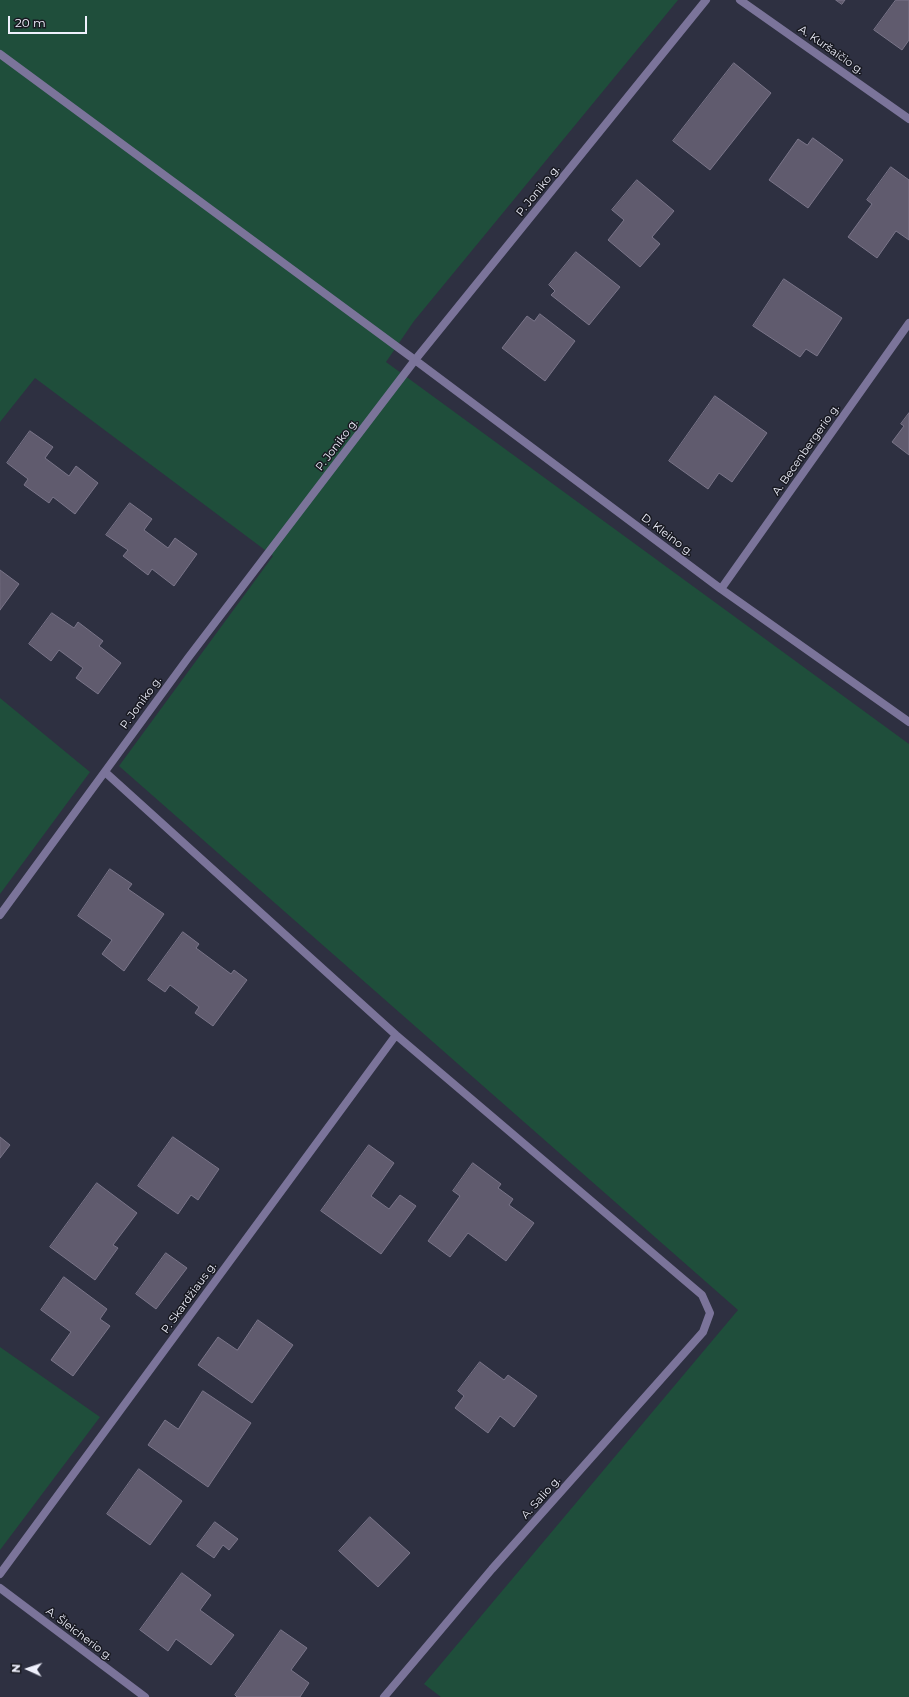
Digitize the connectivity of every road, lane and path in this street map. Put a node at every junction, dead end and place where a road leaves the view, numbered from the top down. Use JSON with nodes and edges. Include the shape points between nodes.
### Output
{"nodes":[{"id":1,"x":706,"y":0,"type":"edge"},
{"id":2,"x":740,"y":0,"type":"edge"},
{"id":3,"x":0,"y":54,"type":"edge"},
{"id":4,"x":909,"y":119,"type":"edge"},
{"id":5,"x":909,"y":323,"type":"edge"},
{"id":6,"x":415,"y":360,"type":"junction"},
{"id":7,"x":721,"y":589,"type":"junction"},
{"id":8,"x":909,"y":722,"type":"edge"},
{"id":9,"x":104,"y":772,"type":"junction"},
{"id":10,"x":0,"y":915,"type":"edge"},
{"id":11,"x":396,"y":1035,"type":"junction"},
{"id":12,"x":0,"y":1574,"type":"edge"},
{"id":13,"x":0,"y":1588,"type":"edge"},
{"id":14,"x":146,"y":1697,"type":"edge"},
{"id":15,"x":384,"y":1697,"type":"edge"}],
"edges":[{"from":1,"to":6,"type":"street","name":"P. Joniko g."},
{"from":2,"to":4,"type":"street","name":"A. Kuršaičio g."},
{"from":3,"to":6,"type":"street","name":"D. Kleino g."},
{"from":5,"to":7,"type":"street","name":"A. Becenbergerio g."},
{"from":6,"to":7,"type":"street","name":"D. Kleino g."},
{"from":6,"to":9,"type":"street","name":"P. Joniko g."},
{"from":7,"to":8,"type":"street","name":"D. Kleino g."},
{"from":9,"to":10,"type":"street","name":"P. Joniko g."},
{"from":9,"to":11,"type":"street"},
{"from":11,"to":12,"type":"street","name":"P. Skardžiaus g."},
{"from":11,"to":15,"type":"street","name":"A. Salio g.","via":[[702,1295],[710,1313],[703,1332],[492,1569]]},
{"from":13,"to":14,"type":"street","name":"A. Šleicherio g."}]}
